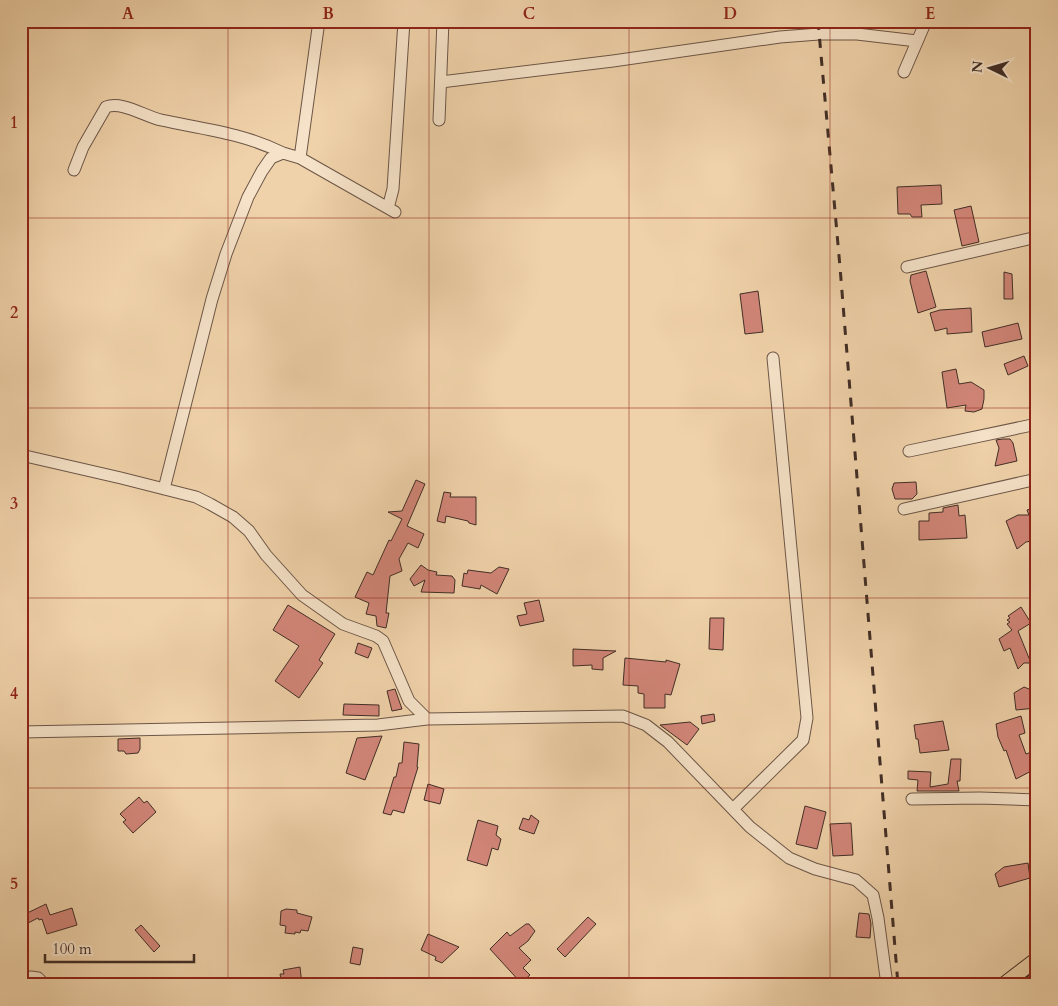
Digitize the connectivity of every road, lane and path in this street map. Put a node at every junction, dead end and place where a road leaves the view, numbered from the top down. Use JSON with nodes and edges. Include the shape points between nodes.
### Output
{"nodes":[{"id":1,"x":319,"y":21,"type":"edge"},
{"id":2,"x":404,"y":21,"type":"edge"},
{"id":3,"x":443,"y":21,"type":"edge"},
{"id":4,"x":926,"y":21,"type":"edge"},
{"id":5,"x":918,"y":41,"type":"junction"},
{"id":6,"x":904,"y":72,"type":"dead end"},
{"id":7,"x":441,"y":82,"type":"junction"},
{"id":8,"x":439,"y":120,"type":"dead end"},
{"id":9,"x":283,"y":153,"type":"junction"},
{"id":10,"x":300,"y":158,"type":"junction"},
{"id":11,"x":74,"y":170,"type":"dead end"},
{"id":12,"x":1037,"y":237,"type":"edge"},
{"id":13,"x":907,"y":267,"type":"dead end"},
{"id":14,"x":772,"y":358,"type":"dead end"},
{"id":15,"x":1037,"y":424,"type":"edge"},
{"id":16,"x":909,"y":451,"type":"dead end"},
{"id":17,"x":21,"y":455,"type":"edge"},
{"id":18,"x":1037,"y":479,"type":"edge"},
{"id":19,"x":164,"y":489,"type":"junction"},
{"id":20,"x":904,"y":509,"type":"dead end"},
{"id":21,"x":427,"y":719,"type":"junction"},
{"id":22,"x":21,"y":732,"type":"edge"},
{"id":23,"x":912,"y":800,"type":"dead end"},
{"id":24,"x":1037,"y":800,"type":"edge"},
{"id":25,"x":732,"y":809,"type":"junction"},
{"id":26,"x":1037,"y":959,"type":"edge"},
{"id":27,"x":31,"y":977,"type":"dead end"},
{"id":28,"x":1037,"y":979,"type":"edge"},
{"id":29,"x":44,"y":985,"type":"edge"},
{"id":30,"x":887,"y":985,"type":"edge"},
{"id":31,"x":1003,"y":985,"type":"edge"},
{"id":32,"x":1029,"y":985,"type":"edge"}],
"edges":[{"from":1,"to":10,"type":"street"},
{"from":2,"to":10,"type":"street","via":[[391,210]]},
{"from":3,"to":7,"type":"street"},
{"from":4,"to":5,"type":"street"},
{"from":5,"to":6,"type":"street"},
{"from":5,"to":7,"type":"street","via":[[857,34],[780,37]]},
{"from":7,"to":8,"type":"street"},
{"from":9,"to":10,"type":"street"},
{"from":9,"to":11,"type":"street","via":[[252,140],[160,120],[111,105],[106,107],[83,147]]},
{"from":9,"to":19,"type":"street","via":[[271,158],[262,171],[226,254]]},
{"from":12,"to":13,"type":"street"},
{"from":14,"to":25,"type":"street","via":[[807,718],[803,740]]},
{"from":15,"to":16,"type":"street"},
{"from":17,"to":19,"type":"street"},
{"from":18,"to":20,"type":"street"},
{"from":19,"to":21,"type":"street","via":[[196,498],[233,517],[249,531],[302,596],[343,624],[383,641],[410,701]]},
{"from":21,"to":22,"type":"street","via":[[378,724]]},
{"from":21,"to":25,"type":"street","via":[[623,716],[646,725],[668,742]]},
{"from":23,"to":24,"type":"street"},
{"from":25,"to":30,"type":"street","via":[[790,858],[815,869],[856,880],[873,895]]},
{"from":26,"to":31,"type":"main road"},
{"from":27,"to":29,"type":"street","via":[[38,978]]},
{"from":28,"to":32,"type":"main road"}]}
